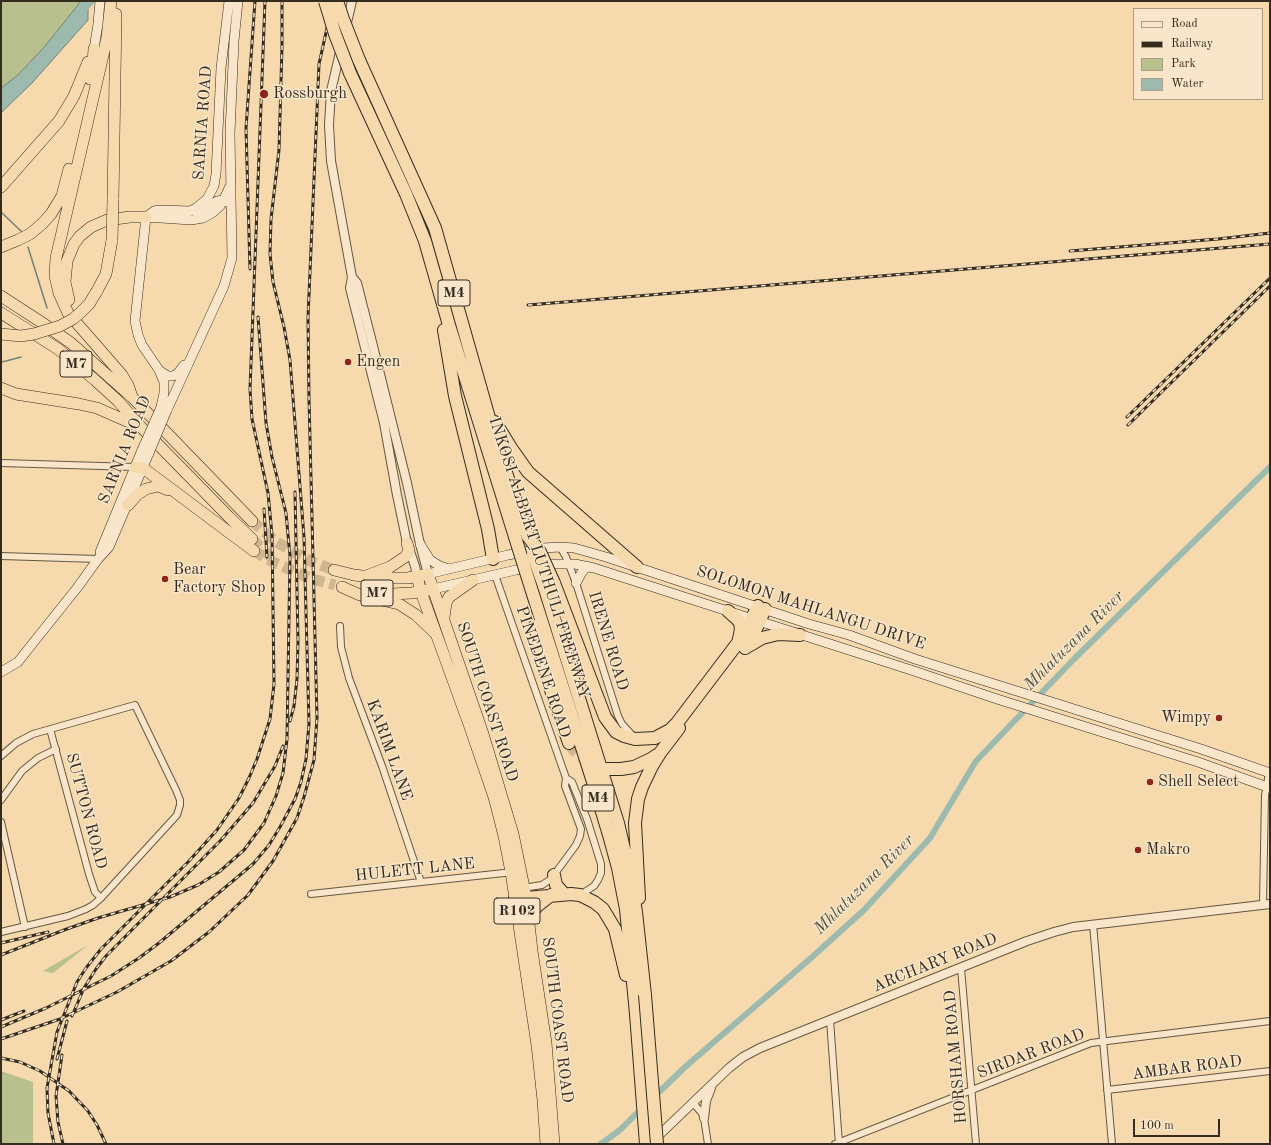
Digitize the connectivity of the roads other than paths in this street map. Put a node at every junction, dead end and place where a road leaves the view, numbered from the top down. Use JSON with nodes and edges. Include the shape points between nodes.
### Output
{"nodes":[{"id":1,"x":111,"y":1,"type":"edge"},
{"id":2,"x":116,"y":1,"type":"edge"},
{"id":3,"x":229,"y":1,"type":"edge"},
{"id":4,"x":238,"y":1,"type":"edge"},
{"id":5,"x":325,"y":1,"type":"edge"},
{"id":6,"x":337,"y":1,"type":"edge"},
{"id":7,"x":352,"y":1,"type":"edge"},
{"id":8,"x":100,"y":3,"type":"edge"},
{"id":9,"x":94,"y":49,"type":"junction"},
{"id":10,"x":1,"y":188,"type":"edge"},
{"id":11,"x":227,"y":203,"type":"junction"},
{"id":12,"x":190,"y":211,"type":"junction"},
{"id":13,"x":146,"y":217,"type":"junction"},
{"id":14,"x":1,"y":247,"type":"edge"},
{"id":15,"x":435,"y":274,"type":"junction"},
{"id":16,"x":1,"y":296,"type":"edge"},
{"id":17,"x":1,"y":313,"type":"edge"},
{"id":18,"x":86,"y":333,"type":"junction"},
{"id":19,"x":1,"y":334,"type":"edge"},
{"id":20,"x":191,"y":356,"type":"junction"},
{"id":21,"x":159,"y":370,"type":"junction"},
{"id":22,"x":1,"y":388,"type":"edge"},
{"id":23,"x":132,"y":397,"type":"junction"},
{"id":24,"x":485,"y":404,"type":"junction"},
{"id":25,"x":164,"y":408,"type":"junction"},
{"id":26,"x":388,"y":422,"type":"junction"},
{"id":27,"x":141,"y":427,"type":"junction"},
{"id":28,"x":400,"y":454,"type":"junction"},
{"id":29,"x":390,"y":456,"type":"junction"},
{"id":30,"x":1,"y":463,"type":"edge"},
{"id":31,"x":139,"y":467,"type":"junction"},
{"id":32,"x":182,"y":498,"type":"junction"},
{"id":33,"x":128,"y":505,"type":"junction"},
{"id":34,"x":252,"y":521,"type":"tunnel mouth"},
{"id":35,"x":521,"y":536,"type":"junction"},
{"id":36,"x":252,"y":539,"type":"tunnel mouth"},
{"id":37,"x":407,"y":543,"type":"junction"},
{"id":38,"x":420,"y":544,"type":"junction"},
{"id":39,"x":560,"y":547,"type":"junction"},
{"id":40,"x":254,"y":551,"type":"tunnel mouth"},
{"id":41,"x":1,"y":556,"type":"edge"},
{"id":42,"x":98,"y":559,"type":"junction"},
{"id":43,"x":493,"y":559,"type":"junction"},
{"id":44,"x":568,"y":563,"type":"junction"},
{"id":45,"x":587,"y":566,"type":"junction"},
{"id":46,"x":637,"y":567,"type":"junction"},
{"id":47,"x":449,"y":569,"type":"junction"},
{"id":48,"x":334,"y":570,"type":"tunnel mouth"},
{"id":49,"x":423,"y":575,"type":"junction"},
{"id":50,"x":495,"y":575,"type":"junction"},
{"id":51,"x":366,"y":577,"type":"junction"},
{"id":52,"x":473,"y":580,"type":"junction"},
{"id":53,"x":576,"y":583,"type":"junction"},
{"id":54,"x":549,"y":585,"type":"junction"},
{"id":55,"x":433,"y":589,"type":"junction"},
{"id":56,"x":421,"y":592,"type":"junction"},
{"id":57,"x":536,"y":604,"type":"junction"},
{"id":58,"x":761,"y":608,"type":"junction"},
{"id":59,"x":728,"y":611,"type":"junction"},
{"id":60,"x":756,"y":621,"type":"junction"},
{"id":61,"x":340,"y":626,"type":"dead end"},
{"id":62,"x":446,"y":628,"type":"junction"},
{"id":63,"x":436,"y":635,"type":"junction"},
{"id":64,"x":800,"y":635,"type":"junction"},
{"id":65,"x":737,"y":644,"type":"junction"},
{"id":66,"x":734,"y":658,"type":"junction"},
{"id":67,"x":1,"y":672,"type":"edge"},
{"id":68,"x":50,"y":729,"type":"junction"},
{"id":69,"x":478,"y":736,"type":"junction"},
{"id":70,"x":635,"y":739,"type":"junction"},
{"id":71,"x":569,"y":743,"type":"tunnel mouth"},
{"id":72,"x":56,"y":749,"type":"junction"},
{"id":73,"x":660,"y":753,"type":"junction"},
{"id":74,"x":1,"y":756,"type":"edge"},
{"id":75,"x":607,"y":769,"type":"dead end"},
{"id":76,"x":1269,"y":773,"type":"edge"},
{"id":77,"x":566,"y":778,"type":"junction"},
{"id":78,"x":1268,"y":787,"type":"edge"},
{"id":79,"x":1,"y":800,"type":"edge"},
{"id":80,"x":1,"y":822,"type":"edge"},
{"id":81,"x":592,"y":833,"type":"junction"},
{"id":82,"x":580,"y":836,"type":"junction"},
{"id":83,"x":516,"y":872,"type":"junction"},
{"id":84,"x":554,"y":875,"type":"junction"},
{"id":85,"x":421,"y":882,"type":"junction"},
{"id":86,"x":520,"y":893,"type":"junction"},
{"id":87,"x":312,"y":894,"type":"dead end"},
{"id":88,"x":564,"y":894,"type":"junction"},
{"id":89,"x":550,"y":895,"type":"junction"},
{"id":90,"x":580,"y":895,"type":"junction"},
{"id":91,"x":101,"y":898,"type":"junction"},
{"id":92,"x":1267,"y":904,"type":"edge"},
{"id":93,"x":636,"y":912,"type":"junction"},
{"id":94,"x":528,"y":918,"type":"junction"},
{"id":95,"x":1094,"y":924,"type":"junction"},
{"id":96,"x":25,"y":927,"type":"junction"},
{"id":97,"x":1,"y":932,"type":"edge"},
{"id":98,"x":527,"y":952,"type":"junction"},
{"id":99,"x":961,"y":968,"type":"junction"},
{"id":100,"x":639,"y":996,"type":"junction"},
{"id":101,"x":830,"y":1020,"type":"junction"},
{"id":102,"x":1270,"y":1021,"type":"edge"},
{"id":103,"x":1103,"y":1042,"type":"junction"},
{"id":104,"x":1270,"y":1071,"type":"edge"},
{"id":105,"x":715,"y":1080,"type":"junction"},
{"id":106,"x":971,"y":1090,"type":"junction"},
{"id":107,"x":1107,"y":1090,"type":"junction"},
{"id":108,"x":547,"y":1099,"type":"junction"},
{"id":109,"x":693,"y":1103,"type":"junction"},
{"id":110,"x":704,"y":1118,"type":"junction"},
{"id":111,"x":838,"y":1143,"type":"edge"},
{"id":112,"x":546,"y":1144,"type":"edge"},
{"id":113,"x":554,"y":1144,"type":"edge"},
{"id":114,"x":646,"y":1144,"type":"edge"},
{"id":115,"x":650,"y":1144,"type":"edge"},
{"id":116,"x":657,"y":1144,"type":"edge"},
{"id":117,"x":708,"y":1144,"type":"edge"},
{"id":118,"x":976,"y":1144,"type":"edge"},
{"id":119,"x":1112,"y":1144,"type":"edge"}],
"edges":[{"from":1,"to":18,"type":"highway","via":[[106,44],[55,268],[56,284],[63,303],[68,313]]},
{"from":2,"to":19,"type":"highway","bridge":true,"via":[[112,240],[106,274],[89,304],[73,319],[34,334]]},
{"from":3,"to":12,"type":"main road","name":"SARNIA ROAD","via":[[222,68],[216,180],[207,199]]},
{"from":4,"to":11,"type":"main road","name":"SARNIA ROAD","via":[[231,99],[231,182]]},
{"from":5,"to":15,"type":"highway","name":"INKOSI ALBERT LUTHULI FREEWAY","number":"M4","bridge":true,"via":[[350,73],[411,206]]},
{"from":6,"to":24,"type":"highway","name":"INKOSI ALBERT LUTHULI FREEWAY","number":"M4","bridge":true,"via":[[359,60],[433,224]]},
{"from":7,"to":26,"type":"street","name":"SOUTH COAST ROAD","via":[[332,82],[329,125],[331,161],[352,277],[357,283],[357,301]]},
{"from":8,"to":9,"type":"main road"},
{"from":9,"to":10,"type":"highway","via":[[76,92],[59,121]]},
{"from":9,"to":14,"type":"highway","via":[[91,75],[62,196],[42,224],[30,234]]},
{"from":11,"to":12,"type":"main road","via":[[216,201],[202,210]]},
{"from":11,"to":13,"type":"main road","via":[[198,220]]},
{"from":11,"to":20,"type":"main road","name":"SARNIA ROAD","via":[[232,258],[229,274]]},
{"from":12,"to":13,"type":"main road","via":[[156,210]]},
{"from":13,"to":18,"type":"highway","via":[[102,222],[87,230],[74,244],[67,261],[65,287],[70,303]]},
{"from":13,"to":21,"type":"main road","name":"SARNIA ROAD","via":[[135,320],[142,345]]},
{"from":15,"to":35,"type":"highway","name":"INKOSI ALBERT LUTHULI FREEWAY","number":"M4"},
{"from":15,"to":43,"type":"highway","via":[[456,396]]},
{"from":16,"to":23,"type":"highway","number":"M7","via":[[71,343]]},
{"from":17,"to":27,"type":"highway","number":"M7","via":[[63,354],[118,401]]},
{"from":18,"to":23,"type":"highway","via":[[124,379]]},
{"from":20,"to":21,"type":"main road","via":[[173,376]]},
{"from":20,"to":25,"type":"main road","name":"SARNIA ROAD"},
{"from":21,"to":25,"type":"main road","name":"SARNIA ROAD","via":[[164,388]]},
{"from":22,"to":27,"type":"highway","via":[[16,394],[97,408]]},
{"from":23,"to":34,"type":"highway","number":"M7"},
{"from":24,"to":35,"type":"highway","name":"INKOSI ALBERT LUTHULI FREEWAY","number":"M4"},
{"from":24,"to":46,"type":"highway","via":[[528,472]]},
{"from":25,"to":31,"type":"main road","name":"SARNIA ROAD","bridge":true},
{"from":26,"to":28,"type":"street","name":"SOUTH COAST ROAD"},
{"from":26,"to":29,"type":"street","name":"SOUTH COAST ROAD"},
{"from":27,"to":36,"type":"highway","number":"M7"},
{"from":28,"to":29,"type":"street"},
{"from":28,"to":38,"type":"street","name":"SOUTH COAST ROAD"},
{"from":29,"to":37,"type":"street","name":"SOUTH COAST ROAD"},
{"from":30,"to":31,"type":"street"},
{"from":31,"to":32,"type":"highway"},
{"from":31,"to":33,"type":"main road","name":"SARNIA ROAD"},
{"from":31,"to":42,"type":"main road","name":"SARNIA ROAD"},
{"from":32,"to":33,"type":"highway","via":[[156,486],[140,492]]},
{"from":32,"to":40,"type":"highway"},
{"from":33,"to":42,"type":"main road","name":"SARNIA ROAD","via":[[109,547]]},
{"from":35,"to":54,"type":"highway","name":"INKOSI ALBERT LUTHULI FREEWAY","number":"M4","bridge":true},
{"from":35,"to":57,"type":"highway","name":"INKOSI ALBERT LUTHULI FREEWAY","number":"M4","bridge":true},
{"from":37,"to":49,"type":"street","name":"SOUTH COAST ROAD","via":[[416,566]]},
{"from":37,"to":51,"type":"highway","via":[[408,551],[405,557],[390,567]]},
{"from":38,"to":47,"type":"main road","via":[[430,560]]},
{"from":38,"to":49,"type":"street","name":"SOUTH COAST ROAD"},
{"from":39,"to":43,"type":"main road","name":"SOLOMON MAHLANGU DRIVE","number":"M7","via":[[543,548]]},
{"from":39,"to":44,"type":"street","name":"IRENE ROAD"},
{"from":39,"to":46,"type":"main road","name":"SOLOMON MAHLANGU DRIVE","number":"M7","via":[[587,551]]},
{"from":41,"to":42,"type":"street"},
{"from":42,"to":67,"type":"main road","name":"SARNIA ROAD","via":[[18,662]]},
{"from":43,"to":47,"type":"main road","name":"SOLOMON MAHLANGU DRIVE","number":"M7"},
{"from":44,"to":45,"type":"main road","name":"SOLOMON MAHLANGU DRIVE","number":"M7"},
{"from":44,"to":50,"type":"main road","name":"SOLOMON MAHLANGU DRIVE","number":"M7"},
{"from":44,"to":53,"type":"street","name":"IRENE ROAD"},
{"from":45,"to":53,"type":"main road"},
{"from":45,"to":59,"type":"main road","name":"SOLOMON MAHLANGU DRIVE","number":"M7"},
{"from":46,"to":58,"type":"main road","name":"SOLOMON MAHLANGU DRIVE","number":"M7"},
{"from":47,"to":49,"type":"main road","name":"SOLOMON MAHLANGU DRIVE","number":"M7"},
{"from":48,"to":51,"type":"highway","name":"SOLOMON MAHLANGU DRIVE","number":"M7"},
{"from":49,"to":51,"type":"highway","name":"SOLOMON MAHLANGU DRIVE","number":"M7"},
{"from":49,"to":55,"type":"highway","name":"SOUTH COAST ROAD","number":"R102"},
{"from":49,"to":56,"type":"highway","name":"SOUTH COAST ROAD","number":"R102"},
{"from":50,"to":52,"type":"main road","name":"SOLOMON MAHLANGU DRIVE","number":"M7"},
{"from":50,"to":77,"type":"street","name":"PINEDENE ROAD"},
{"from":52,"to":55,"type":"main road","name":"SOLOMON MAHLANGU DRIVE","number":"M7"},
{"from":52,"to":62,"type":"highway","via":[[449,597],[444,617]]},
{"from":53,"to":70,"type":"street","name":"IRENE ROAD","via":[[618,716]]},
{"from":54,"to":70,"type":"highway","via":[[605,717],[616,732]]},
{"from":54,"to":93,"type":"highway","name":"INKOSI ALBERT LUTHULI FREEWAY","number":"M4","via":[[616,817]]},
{"from":55,"to":56,"type":"highway","name":"SOLOMON MAHLANGU DRIVE","number":"M7"},
{"from":55,"to":62,"type":"highway","name":"SOUTH COAST ROAD","number":"R102"},
{"from":56,"to":63,"type":"highway","name":"SOUTH COAST ROAD","number":"R102"},
{"from":56,"to":63,"type":"highway","name":"SOLOMON MAHLANGU DRIVE","number":"M7","via":[[392,594],[339,586],[360,595],[399,604],[416,615]]},
{"from":57,"to":71,"type":"highway","via":[[535,626],[549,684]]},
{"from":57,"to":100,"type":"highway","name":"INKOSI ALBERT LUTHULI FREEWAY","number":"M4","via":[[613,848],[626,909]]},
{"from":58,"to":60,"type":"highway"},
{"from":58,"to":76,"type":"main road","name":"SOLOMON MAHLANGU DRIVE","number":"M7"},
{"from":59,"to":60,"type":"main road","name":"SOLOMON MAHLANGU DRIVE","number":"M7"},
{"from":59,"to":65,"type":"highway","via":[[740,623]]},
{"from":60,"to":64,"type":"main road","name":"SOLOMON MAHLANGU DRIVE","number":"M7"},
{"from":60,"to":65,"type":"highway"},
{"from":60,"to":66,"type":"highway","via":[[755,631]]},
{"from":61,"to":85,"type":"street","name":"KARIM LANE","via":[[341,646],[349,678]]},
{"from":62,"to":69,"type":"highway","name":"SOUTH COAST ROAD","number":"R102"},
{"from":63,"to":69,"type":"highway","name":"SOUTH COAST ROAD","number":"R102"},
{"from":64,"to":66,"type":"highway","via":[[778,634],[762,638]]},
{"from":64,"to":78,"type":"main road","name":"SOLOMON MAHLANGU DRIVE","number":"M7","via":[[1198,762]]},
{"from":65,"to":70,"type":"highway","via":[[670,730],[655,738]]},
{"from":66,"to":73,"type":"highway"},
{"from":68,"to":72,"type":"street","name":"SUTTON ROAD"},
{"from":68,"to":74,"type":"street","via":[[24,739]]},
{"from":68,"to":91,"type":"street","via":[[135,705],[180,800],[179,811]]},
{"from":69,"to":83,"type":"highway","name":"SOUTH COAST ROAD","number":"R102","via":[[509,835]]},
{"from":72,"to":79,"type":"street","via":[[38,758],[22,771]]},
{"from":72,"to":91,"type":"street","name":"SUTTON ROAD","via":[[89,874],[95,892]]},
{"from":73,"to":75,"type":"highway","via":[[634,767]]},
{"from":73,"to":93,"type":"highway","via":[[642,787],[636,810],[640,895]]},
{"from":76,"to":78,"type":"street"},
{"from":77,"to":81,"type":"street","name":"PINEDENE ROAD","via":[[572,782]]},
{"from":77,"to":82,"type":"street","name":"PINEDENE ROAD","via":[[565,786],[579,822]]},
{"from":78,"to":92,"type":"street"},
{"from":80,"to":96,"type":"street"},
{"from":81,"to":82,"type":"street"},
{"from":81,"to":90,"type":"street","name":"PINEDENE ROAD","via":[[601,873],[594,886]]},
{"from":82,"to":84,"type":"street"},
{"from":83,"to":85,"type":"street","name":"HULETT LANE"},
{"from":83,"to":86,"type":"highway","name":"SOUTH COAST ROAD","number":"R102"},
{"from":84,"to":86,"type":"street","via":[[546,883]]},
{"from":84,"to":88,"type":"highway","via":[[556,885]]},
{"from":85,"to":87,"type":"street","name":"HULETT LANE"},
{"from":86,"to":89,"type":"highway"},
{"from":86,"to":94,"type":"highway","name":"SOUTH COAST ROAD","number":"R102"},
{"from":86,"to":98,"type":"highway","name":"SOUTH COAST ROAD","number":"R102"},
{"from":88,"to":89,"type":"highway"},
{"from":88,"to":90,"type":"highway"},
{"from":89,"to":94,"type":"highway"},
{"from":90,"to":100,"type":"highway","via":[[603,909],[610,919],[615,929],[624,970]]},
{"from":91,"to":96,"type":"street","via":[[86,909],[68,916]]},
{"from":92,"to":95,"type":"street","name":"ARCHARY ROAD"},
{"from":93,"to":100,"type":"highway","name":"INKOSI ALBERT LUTHULI FREEWAY","number":"M4"},
{"from":94,"to":98,"type":"highway","name":"SOUTH COAST ROAD","number":"R102"},
{"from":95,"to":99,"type":"street","name":"ARCHARY ROAD","via":[[1054,932]]},
{"from":95,"to":103,"type":"street"},
{"from":96,"to":97,"type":"street"},
{"from":98,"to":108,"type":"highway","name":"SOUTH COAST ROAD","number":"R102","via":[[537,1044]]},
{"from":99,"to":101,"type":"street","name":"ARCHARY ROAD"},
{"from":99,"to":106,"type":"street","name":"HORSHAM ROAD"},
{"from":100,"to":114,"type":"highway","name":"INKOSI ALBERT LUTHULI FREEWAY","number":"M4","via":[[636,1014]]},
{"from":100,"to":116,"type":"highway","name":"INKOSI ALBERT LUTHULI FREEWAY","number":"M4","bridge":true},
{"from":101,"to":105,"type":"street","name":"ARCHARY ROAD","via":[[760,1048],[738,1061]]},
{"from":101,"to":111,"type":"street"},
{"from":102,"to":103,"type":"street","name":"SIRDAR ROAD"},
{"from":103,"to":106,"type":"street","name":"SIRDAR ROAD","via":[[1078,1048]]},
{"from":103,"to":107,"type":"street"},
{"from":104,"to":107,"type":"street","name":"AMBAR ROAD"},
{"from":105,"to":109,"type":"street","name":"ARCHARY ROAD"},
{"from":105,"to":110,"type":"street","via":[[708,1094]]},
{"from":106,"to":111,"type":"street","name":"SIRDAR ROAD"},
{"from":106,"to":118,"type":"street","name":"HORSHAM ROAD"},
{"from":107,"to":119,"type":"street"},
{"from":108,"to":112,"type":"highway","name":"SOUTH COAST ROAD","number":"R102"},
{"from":108,"to":113,"type":"highway","name":"SOUTH COAST ROAD","number":"R102"},
{"from":109,"to":110,"type":"street"},
{"from":109,"to":115,"type":"street","name":"ARCHARY ROAD"},
{"from":110,"to":117,"type":"street"}]}
